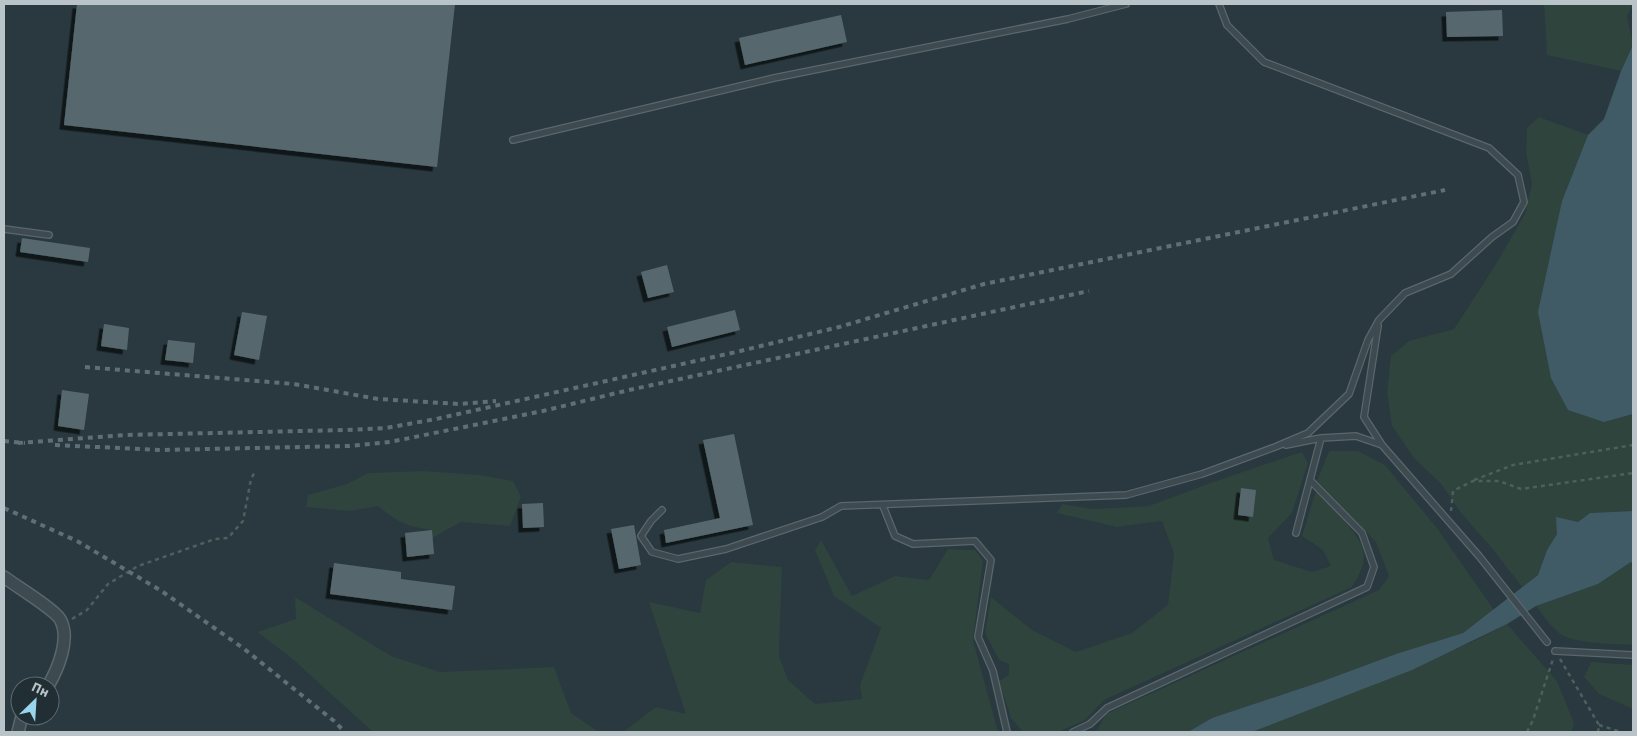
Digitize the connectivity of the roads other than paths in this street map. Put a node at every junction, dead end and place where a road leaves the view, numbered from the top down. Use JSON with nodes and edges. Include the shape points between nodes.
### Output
{"nodes":[{"id":1,"x":1126,"y":4,"type":"edge"},
{"id":2,"x":1219,"y":4,"type":"edge"},
{"id":3,"x":513,"y":140,"type":"dead end"},
{"id":4,"x":4,"y":229,"type":"edge"},
{"id":5,"x":49,"y":235,"type":"dead end"},
{"id":6,"x":1379,"y":320,"type":"junction"},
{"id":7,"x":1321,"y":438,"type":"junction"},
{"id":8,"x":1382,"y":445,"type":"junction"},
{"id":9,"x":1274,"y":447,"type":"junction"},
{"id":10,"x":1310,"y":480,"type":"junction"},
{"id":11,"x":883,"y":506,"type":"junction"},
{"id":12,"x":662,"y":510,"type":"dead end"},
{"id":13,"x":1296,"y":533,"type":"dead end"},
{"id":14,"x":4,"y":578,"type":"edge"},
{"id":15,"x":1547,"y":642,"type":"dead end"},
{"id":16,"x":1555,"y":651,"type":"road end"},
{"id":17,"x":1633,"y":655,"type":"edge"},
{"id":18,"x":54,"y":676,"type":"edge"},
{"id":19,"x":1007,"y":732,"type":"edge"},
{"id":20,"x":1073,"y":732,"type":"edge"}],
"edges":[{"from":1,"to":3,"type":"lane","via":[[774,78]]},
{"from":2,"to":6,"type":"lane","via":[[1227,25],[1264,62],[1489,148],[1518,175],[1524,202],[1513,222],[1450,274],[1405,293]]},
{"from":4,"to":5,"type":"lane"},
{"from":6,"to":8,"type":"lane","via":[[1364,417]]},
{"from":6,"to":9,"type":"lane","via":[[1368,340],[1349,394],[1308,433]]},
{"from":7,"to":8,"type":"lane","via":[[1356,436]]},
{"from":7,"to":9,"type":"lane"},
{"from":7,"to":10,"type":"lane"},
{"from":8,"to":15,"type":"lane","via":[[1451,523]]},
{"from":9,"to":11,"type":"lane","via":[[1202,474],[1126,495]]},
{"from":10,"to":13,"type":"lane"},
{"from":10,"to":20,"type":"lane","via":[[1362,533],[1374,567],[1367,586],[1107,708],[1090,724]]},
{"from":11,"to":12,"type":"lane","via":[[841,506],[822,517],[726,549],[678,559],[652,552],[641,536]]},
{"from":11,"to":19,"type":"lane","via":[[895,536],[913,544],[975,541],[991,560],[978,637],[993,671]]},
{"from":14,"to":18,"type":"street","via":[[56,614],[62,624],[65,635]]},
{"from":16,"to":17,"type":"lane"}]}
